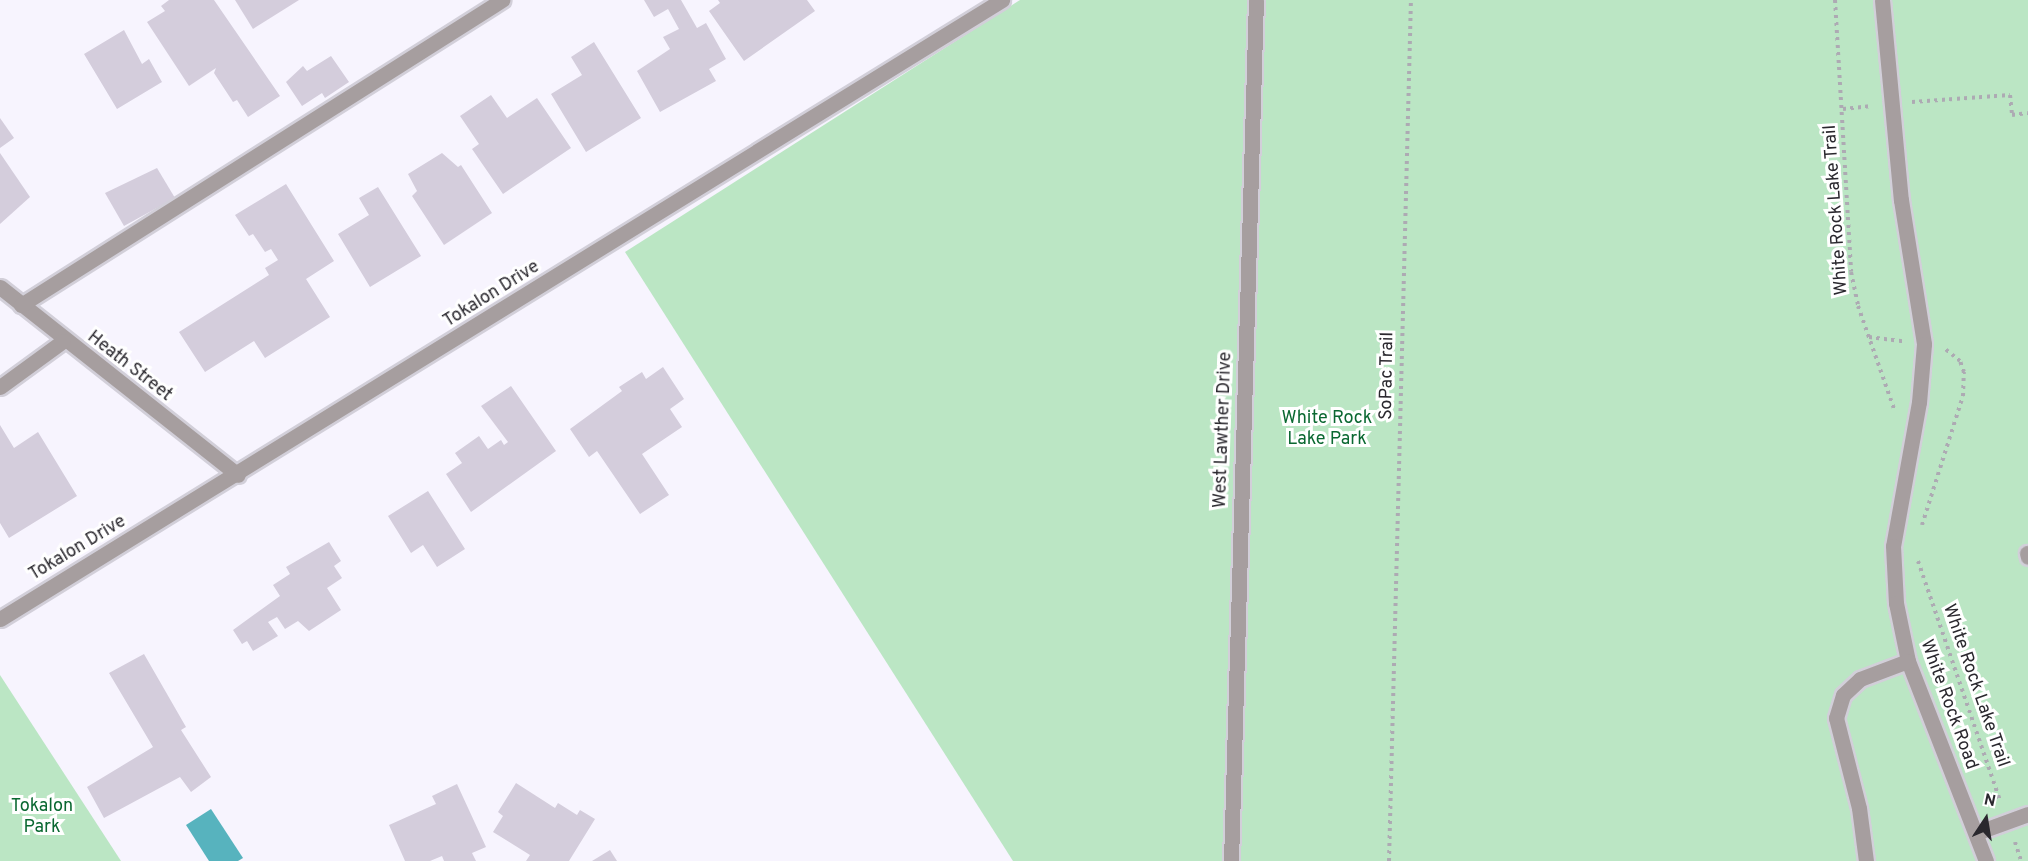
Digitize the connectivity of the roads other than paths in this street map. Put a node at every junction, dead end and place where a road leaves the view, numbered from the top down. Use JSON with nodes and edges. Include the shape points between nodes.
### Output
{"nodes":[{"id":1,"x":502,"y":0,"type":"edge"},
{"id":2,"x":1002,"y":0,"type":"edge"},
{"id":3,"x":1256,"y":0,"type":"edge"},
{"id":4,"x":1882,"y":0,"type":"edge"},
{"id":5,"x":0,"y":287,"type":"edge"},
{"id":6,"x":21,"y":305,"type":"junction"},
{"id":7,"x":63,"y":341,"type":"junction"},
{"id":8,"x":0,"y":387,"type":"edge"},
{"id":9,"x":237,"y":475,"type":"junction"},
{"id":10,"x":0,"y":619,"type":"edge"},
{"id":11,"x":1908,"y":661,"type":"junction"},
{"id":12,"x":2028,"y":814,"type":"edge"},
{"id":13,"x":1976,"y":832,"type":"junction"},
{"id":14,"x":1231,"y":861,"type":"edge"},
{"id":15,"x":1866,"y":861,"type":"edge"},
{"id":16,"x":1986,"y":861,"type":"edge"}],
"edges":[{"from":1,"to":6,"type":"street"},
{"from":2,"to":9,"type":"street","name":"Tokalon Drive"},
{"from":3,"to":14,"type":"street","name":"West Lawther Drive"},
{"from":4,"to":11,"type":"street","name":"White Rock Road","via":[[1901,200],[1924,344],[1919,402],[1893,546],[1896,603]]},
{"from":5,"to":6,"type":"street","name":"Heath Street"},
{"from":6,"to":7,"type":"street","name":"Heath Street"},
{"from":7,"to":8,"type":"street"},
{"from":7,"to":9,"type":"street","name":"Heath Street"},
{"from":9,"to":10,"type":"street","name":"Tokalon Drive"},
{"from":11,"to":13,"type":"street","name":"White Rock Road"},
{"from":11,"to":15,"type":"street","via":[[1860,679],[1842,694],[1836,718],[1858,808]]},
{"from":12,"to":13,"type":"street"},
{"from":13,"to":16,"type":"street","name":"White Rock Road"}]}
